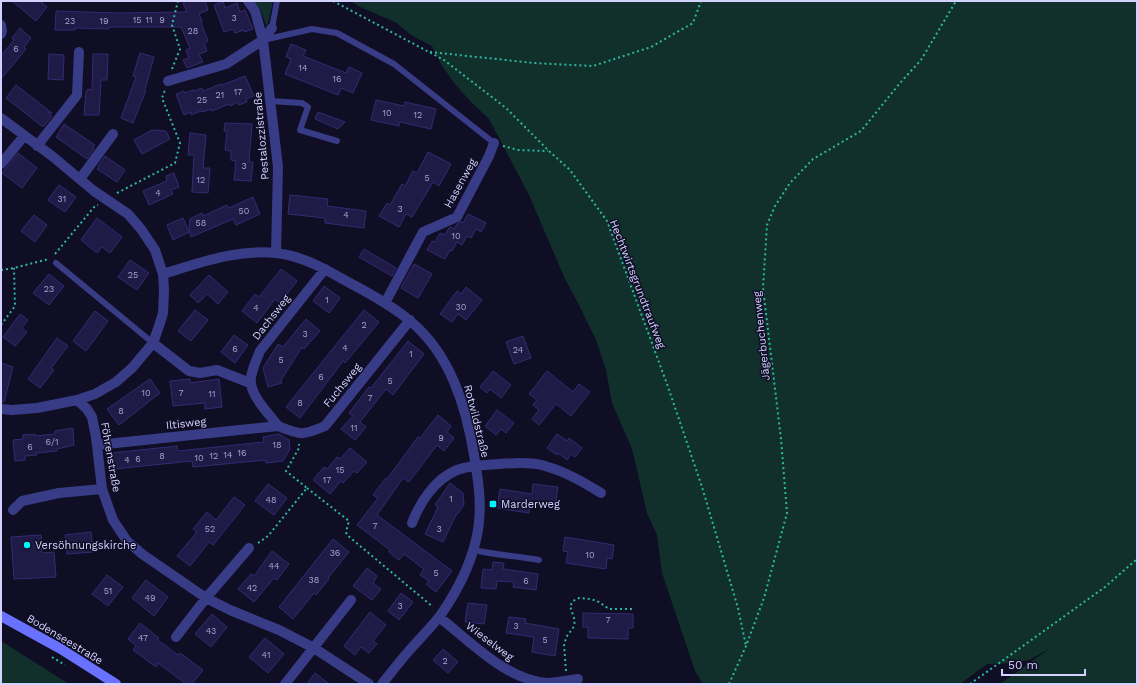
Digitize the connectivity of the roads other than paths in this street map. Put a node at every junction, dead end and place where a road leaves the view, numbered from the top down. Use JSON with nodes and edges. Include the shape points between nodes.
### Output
{"nodes":[{"id":1,"x":248,"y":1,"type":"edge"},
{"id":2,"x":277,"y":1,"type":"edge"},
{"id":3,"x":1,"y":25,"type":"edge"},
{"id":4,"x":272,"y":28,"type":"joint"},
{"id":5,"x":1,"y":34,"type":"edge"},
{"id":6,"x":263,"y":40,"type":"junction"},
{"id":7,"x":79,"y":52,"type":"dead end"},
{"id":8,"x":168,"y":81,"type":"dead end"},
{"id":9,"x":270,"y":101,"type":"junction"},
{"id":10,"x":1,"y":118,"type":"edge"},
{"id":11,"x":113,"y":134,"type":"dead end"},
{"id":12,"x":24,"y":136,"type":"junction"},
{"id":13,"x":337,"y":141,"type":"dead end"},
{"id":14,"x":494,"y":143,"type":"joint"},
{"id":15,"x":37,"y":146,"type":"junction"},
{"id":16,"x":1,"y":164,"type":"edge"},
{"id":17,"x":80,"y":179,"type":"junction"},
{"id":18,"x":276,"y":253,"type":"junction"},
{"id":19,"x":56,"y":264,"type":"dead end"},
{"id":20,"x":324,"y":269,"type":"junction"},
{"id":21,"x":163,"y":274,"type":"junction"},
{"id":22,"x":385,"y":303,"type":"junction"},
{"id":23,"x":410,"y":320,"type":"junction"},
{"id":24,"x":153,"y":343,"type":"junction"},
{"id":25,"x":250,"y":383,"type":"junction"},
{"id":26,"x":77,"y":400,"type":"junction"},
{"id":27,"x":1,"y":409,"type":"edge"},
{"id":28,"x":278,"y":426,"type":"junction"},
{"id":29,"x":96,"y":445,"type":"junction"},
{"id":30,"x":476,"y":466,"type":"junction"},
{"id":31,"x":102,"y":489,"type":"junction"},
{"id":32,"x":600,"y":493,"type":"dead end"},
{"id":33,"x":13,"y":510,"type":"dead end"},
{"id":34,"x":412,"y":523,"type":"dead end"},
{"id":35,"x":249,"y":548,"type":"road end"},
{"id":36,"x":474,"y":550,"type":"junction"},
{"id":37,"x":539,"y":560,"type":"dead end"},
{"id":38,"x":206,"y":598,"type":"junction"},
{"id":39,"x":351,"y":600,"type":"dead end"},
{"id":40,"x":440,"y":615,"type":"junction"},
{"id":41,"x":1,"y":616,"type":"edge"},
{"id":42,"x":176,"y":637,"type":"dead end"},
{"id":43,"x":314,"y":648,"type":"junction"},
{"id":44,"x":578,"y":679,"type":"dead end"},
{"id":45,"x":116,"y":684,"type":"edge"},
{"id":46,"x":285,"y":684,"type":"edge"},
{"id":47,"x":369,"y":684,"type":"edge"},
{"id":48,"x":382,"y":684,"type":"edge"}],
"edges":[{"from":1,"to":6,"type":"street","name":"Pestalozzistraße","via":[[255,11]]},
{"from":2,"to":4,"type":"lane"},
{"from":3,"to":5,"type":"street"},
{"from":4,"to":6,"type":"street"},
{"from":6,"to":8,"type":"street","via":[[226,64]]},
{"from":6,"to":9,"type":"street","name":"Pestalozzistraße"},
{"from":6,"to":14,"type":"lane","via":[[312,29],[337,33],[394,64]]},
{"from":7,"to":15,"type":"street","via":[[77,95]]},
{"from":9,"to":13,"type":"lane","via":[[302,103],[308,107],[300,130]]},
{"from":9,"to":18,"type":"street","name":"Pestalozzistraße","via":[[278,167]]},
{"from":10,"to":12,"type":"street"},
{"from":11,"to":17,"type":"street"},
{"from":12,"to":15,"type":"street"},
{"from":12,"to":16,"type":"street"},
{"from":14,"to":22,"type":"street","name":"Hasenweg","via":[[457,217],[423,232]]},
{"from":15,"to":17,"type":"street"},
{"from":17,"to":21,"type":"street","via":[[128,214],[155,250]]},
{"from":18,"to":20,"type":"street","name":"Rotwildstraße","via":[[306,260]]},
{"from":18,"to":21,"type":"street","name":"Rotwildstraße","via":[[233,255]]},
{"from":19,"to":24,"type":"lane"},
{"from":20,"to":22,"type":"street","name":"Rotwildstraße"},
{"from":20,"to":25,"type":"street","name":"Dachsweg","via":[[260,351]]},
{"from":21,"to":24,"type":"street","via":[[162,313]]},
{"from":22,"to":23,"type":"street","name":"Rotwildstraße"},
{"from":23,"to":28,"type":"street","name":"Fuchsweg","via":[[325,426],[299,434]]},
{"from":23,"to":30,"type":"street","name":"Rotwildstraße","via":[[431,342],[447,366],[460,396]]},
{"from":24,"to":25,"type":"street","via":[[189,372],[200,374],[217,370]]},
{"from":24,"to":26,"type":"street","via":[[116,382],[95,394]]},
{"from":25,"to":28,"type":"street"},
{"from":26,"to":27,"type":"street","via":[[37,408]]},
{"from":26,"to":29,"type":"street","name":"Föhrenstraße","via":[[92,417]]},
{"from":28,"to":29,"type":"street","name":"Iltisweg"},
{"from":29,"to":31,"type":"street","name":"Föhrenstraße"},
{"from":30,"to":32,"type":"street","via":[[510,463],[544,466],[572,476]]},
{"from":30,"to":34,"type":"street","via":[[457,470],[443,479],[425,498]]},
{"from":30,"to":36,"type":"street","name":"Rotwildstraße","via":[[480,512]]},
{"from":31,"to":33,"type":"street","via":[[22,500]]},
{"from":31,"to":38,"type":"street","name":"Föhrenstraße","via":[[113,520],[127,541]]},
{"from":35,"to":38,"type":"street"},
{"from":36,"to":37,"type":"lane"},
{"from":36,"to":40,"type":"street","name":"Rotwildstraße","via":[[460,584]]},
{"from":38,"to":42,"type":"street"},
{"from":38,"to":43,"type":"street","name":"Föhrenstraße"},
{"from":39,"to":43,"type":"street"},
{"from":40,"to":44,"type":"street","name":"Wieselweg","via":[[494,661],[511,672],[524,678],[548,683]]},
{"from":40,"to":48,"type":"street","name":"Rotwildstraße"},
{"from":41,"to":45,"type":"street","name":"Bodenseestraße","via":[[61,649]]},
{"from":43,"to":46,"type":"street"},
{"from":43,"to":47,"type":"street","name":"Föhrenstraße"}]}
